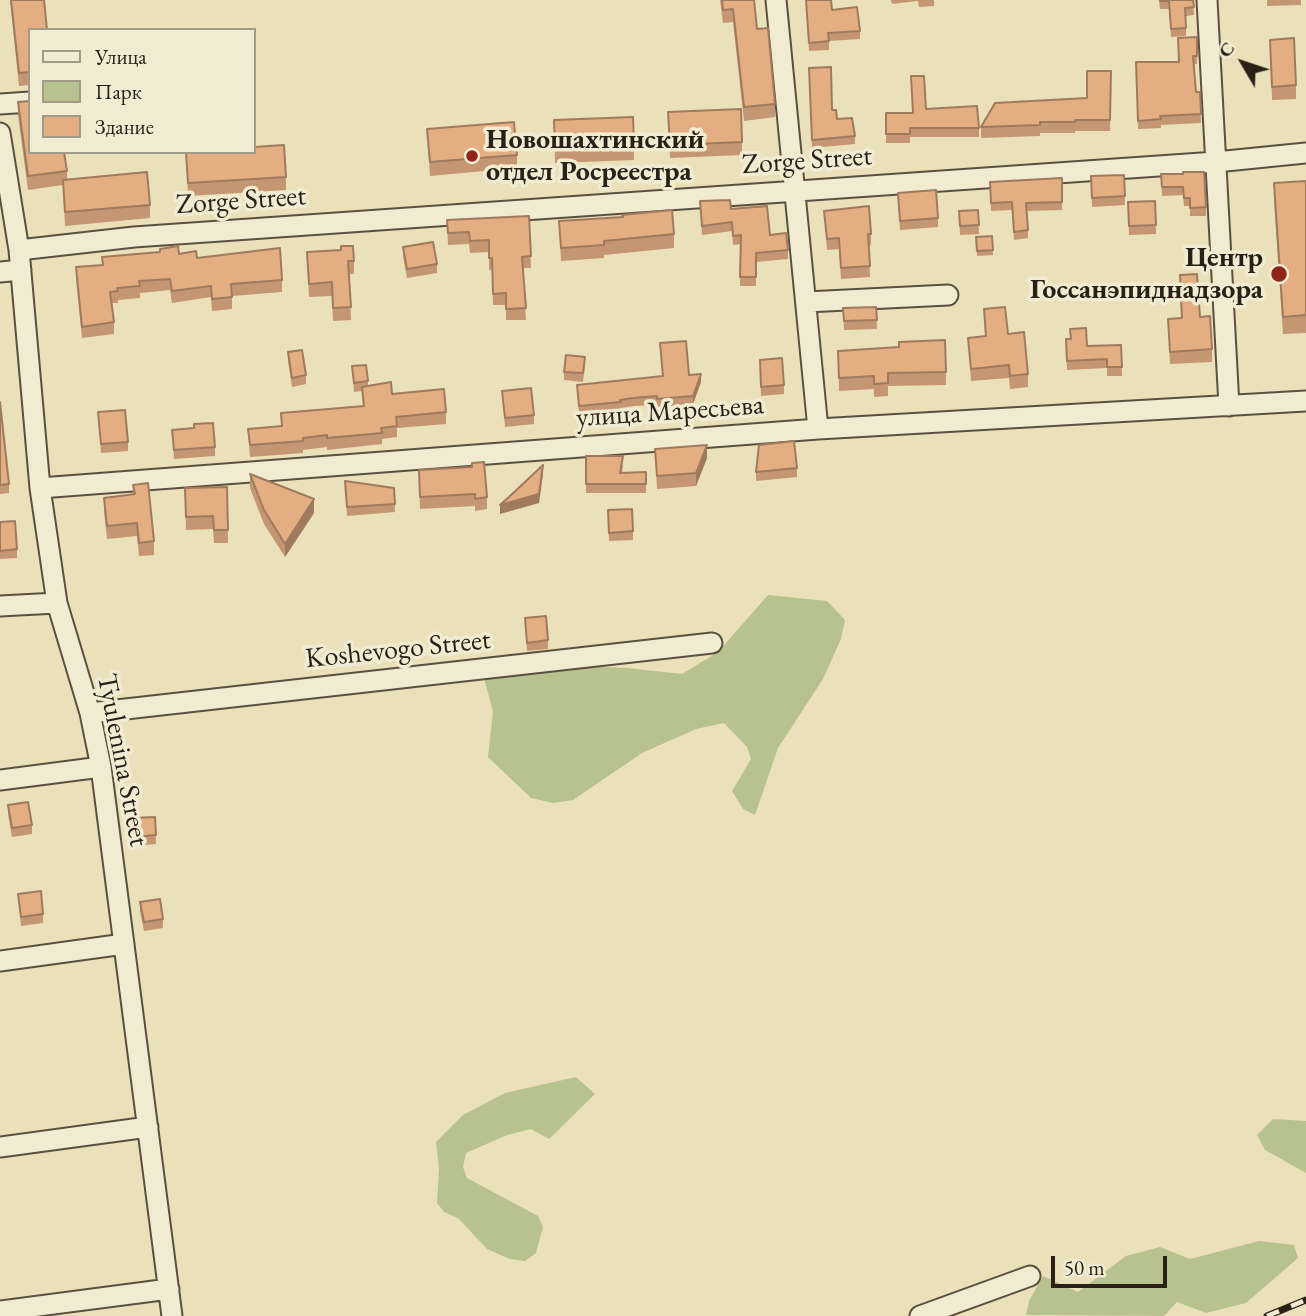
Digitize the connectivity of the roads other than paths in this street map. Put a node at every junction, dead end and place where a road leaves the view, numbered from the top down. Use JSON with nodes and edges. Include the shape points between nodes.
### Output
{"nodes":[{"id":1,"x":776,"y":0,"type":"edge"},
{"id":2,"x":1207,"y":0,"type":"edge"},
{"id":3,"x":28,"y":102,"type":"edge"},
{"id":4,"x":0,"y":104,"type":"edge"},
{"id":5,"x":0,"y":133,"type":"edge"},
{"id":6,"x":1306,"y":153,"type":"edge"},
{"id":7,"x":1216,"y":162,"type":"junction"},
{"id":8,"x":794,"y":190,"type":"junction"},
{"id":9,"x":19,"y":250,"type":"junction"},
{"id":10,"x":21,"y":270,"type":"junction"},
{"id":11,"x":0,"y":272,"type":"edge"},
{"id":12,"x":948,"y":295,"type":"dead end"},
{"id":13,"x":806,"y":302,"type":"junction"},
{"id":14,"x":1306,"y":401,"type":"edge"},
{"id":15,"x":1229,"y":406,"type":"junction"},
{"id":16,"x":818,"y":429,"type":"junction"},
{"id":17,"x":40,"y":488,"type":"junction"},
{"id":18,"x":57,"y":603,"type":"junction"},
{"id":19,"x":0,"y":606,"type":"edge"},
{"id":20,"x":712,"y":643,"type":"dead end"},
{"id":21,"x":90,"y":713,"type":"junction"},
{"id":22,"x":101,"y":767,"type":"junction"},
{"id":23,"x":0,"y":780,"type":"edge"},
{"id":24,"x":124,"y":944,"type":"junction"},
{"id":25,"x":0,"y":961,"type":"edge"},
{"id":26,"x":148,"y":1128,"type":"junction"},
{"id":27,"x":0,"y":1147,"type":"edge"},
{"id":28,"x":1030,"y":1276,"type":"dead end"},
{"id":29,"x":169,"y":1289,"type":"junction"},
{"id":30,"x":0,"y":1311,"type":"edge"},
{"id":31,"x":172,"y":1316,"type":"edge"},
{"id":32,"x":920,"y":1316,"type":"edge"}],
"edges":[{"from":1,"to":8,"type":"street"},
{"from":2,"to":7,"type":"street"},
{"from":3,"to":4,"type":"street"},
{"from":5,"to":9,"type":"street","name":"Tyulenina Street"},
{"from":6,"to":7,"type":"street","name":"Zorge Street"},
{"from":7,"to":8,"type":"street","name":"Zorge Street"},
{"from":7,"to":15,"type":"street"},
{"from":8,"to":9,"type":"street","name":"Zorge Street","via":[[147,236]]},
{"from":8,"to":13,"type":"street"},
{"from":9,"to":10,"type":"street","name":"Tyulenina Street"},
{"from":10,"to":11,"type":"street"},
{"from":10,"to":17,"type":"street","name":"Tyulenina Street"},
{"from":12,"to":13,"type":"street"},
{"from":13,"to":16,"type":"street"},
{"from":14,"to":15,"type":"street","name":"улица Маресьева"},
{"from":15,"to":16,"type":"street","name":"улица Маресьева"},
{"from":16,"to":17,"type":"street","name":"улица Маресьева"},
{"from":17,"to":18,"type":"street","name":"Tyulenina Street"},
{"from":18,"to":19,"type":"street"},
{"from":18,"to":21,"type":"street","name":"Tyulenina Street"},
{"from":20,"to":21,"type":"street","name":"Koshevogo Street"},
{"from":21,"to":22,"type":"street","name":"Tyulenina Street"},
{"from":22,"to":23,"type":"street"},
{"from":22,"to":24,"type":"street","name":"Tyulenina Street"},
{"from":24,"to":25,"type":"street"},
{"from":24,"to":26,"type":"street","name":"Tyulenina Street"},
{"from":26,"to":27,"type":"street"},
{"from":26,"to":29,"type":"street","name":"Tyulenina Street"},
{"from":28,"to":32,"type":"street"},
{"from":29,"to":30,"type":"street"},
{"from":29,"to":31,"type":"street","name":"Tyulenina Street"}]}
